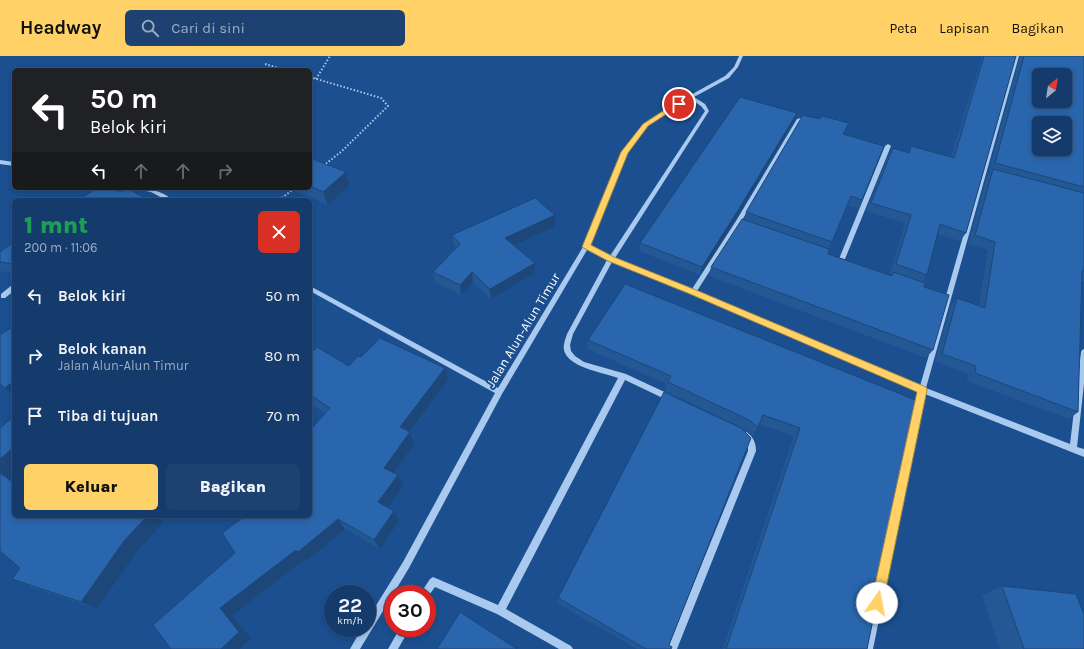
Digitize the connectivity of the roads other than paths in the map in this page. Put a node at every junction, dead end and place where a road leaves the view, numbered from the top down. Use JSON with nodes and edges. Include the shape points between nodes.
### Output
{"nodes":[{"id":1,"x":741,"y":56,"type":"edge"},
{"id":2,"x":1018,"y":56,"type":"edge"},
{"id":3,"x":690,"y":97,"type":"junction"},
{"id":4,"x":799,"y":119,"type":"edge"},
{"id":5,"x":888,"y":146,"type":"dead end"},
{"id":6,"x":0,"y":162,"type":"edge"},
{"id":7,"x":12,"y":164,"type":"edge"},
{"id":8,"x":139,"y":190,"type":"edge"},
{"id":9,"x":166,"y":198,"type":"edge"},
{"id":10,"x":738,"y":222,"type":"junction"},
{"id":11,"x":745,"y":225,"type":"edge"},
{"id":12,"x":586,"y":247,"type":"junction"},
{"id":13,"x":835,"y":257,"type":"edge"},
{"id":14,"x":611,"y":259,"type":"junction"},
{"id":15,"x":842,"y":259,"type":"junction"},
{"id":16,"x":850,"y":262,"type":"edge"},
{"id":17,"x":12,"y":289,"type":"edge"},
{"id":18,"x":312,"y":289,"type":"edge"},
{"id":19,"x":693,"y":292,"type":"junction"},
{"id":20,"x":3,"y":296,"type":"dead end"},
{"id":21,"x":1084,"y":352,"type":"edge"},
{"id":22,"x":623,"y":376,"type":"junction"},
{"id":23,"x":922,"y":390,"type":"junction"},
{"id":24,"x":499,"y":392,"type":"junction"},
{"id":25,"x":679,"y":402,"type":"edge"},
{"id":26,"x":734,"y":428,"type":"edge"},
{"id":27,"x":1072,"y":448,"type":"junction"},
{"id":28,"x":1084,"y":453,"type":"edge"},
{"id":29,"x":431,"y":585,"type":"edge"},
{"id":30,"x":500,"y":611,"type":"junction"},
{"id":31,"x":400,"y":637,"type":"edge"},
{"id":32,"x":355,"y":649,"type":"edge"},
{"id":33,"x":393,"y":649,"type":"edge"},
{"id":34,"x":568,"y":649,"type":"edge"},
{"id":35,"x":672,"y":649,"type":"edge"},
{"id":36,"x":868,"y":649,"type":"edge"}],
"edges":[{"from":1,"to":3,"type":"street","name":"Jalan Alun-Alun Timur","via":[[727,77]]},
{"from":2,"to":23,"type":"street","via":[[987,174],[946,296]]},
{"from":3,"to":12,"type":"street","name":"Jalan Alun-Alun Timur","via":[[645,125],[634,137],[625,152]]},
{"from":3,"to":14,"type":"street","via":[[703,105],[706,111]]},
{"from":4,"to":10,"type":"street"},
{"from":5,"to":15,"type":"street"},
{"from":6,"to":7,"type":"street"},
{"from":8,"to":9,"type":"street","via":[[153,191]]},
{"from":10,"to":11,"type":"street"},
{"from":10,"to":19,"type":"street"},
{"from":12,"to":14,"type":"street"},
{"from":12,"to":24,"type":"street","name":"Jalan Alun-Alun Timur"},
{"from":13,"to":15,"type":"street"},
{"from":14,"to":19,"type":"street"},
{"from":14,"to":22,"type":"street","via":[[570,334],[567,345],[568,352],[582,364]]},
{"from":15,"to":16,"type":"street"},
{"from":17,"to":20,"type":"street"},
{"from":18,"to":24,"type":"street"},
{"from":19,"to":23,"type":"street"},
{"from":21,"to":27,"type":"street"},
{"from":22,"to":25,"type":"street"},
{"from":22,"to":30,"type":"street"},
{"from":23,"to":27,"type":"street"},
{"from":23,"to":36,"type":"street"},
{"from":24,"to":32,"type":"street","name":"Jalan Alun-Alun Timur","via":[[406,565]]},
{"from":26,"to":35,"type":"street","via":[[751,440],[752,451]]},
{"from":27,"to":28,"type":"street"},
{"from":29,"to":30,"type":"street","via":[[433,582]]},
{"from":30,"to":34,"type":"street"},
{"from":31,"to":33,"type":"street"}]}
